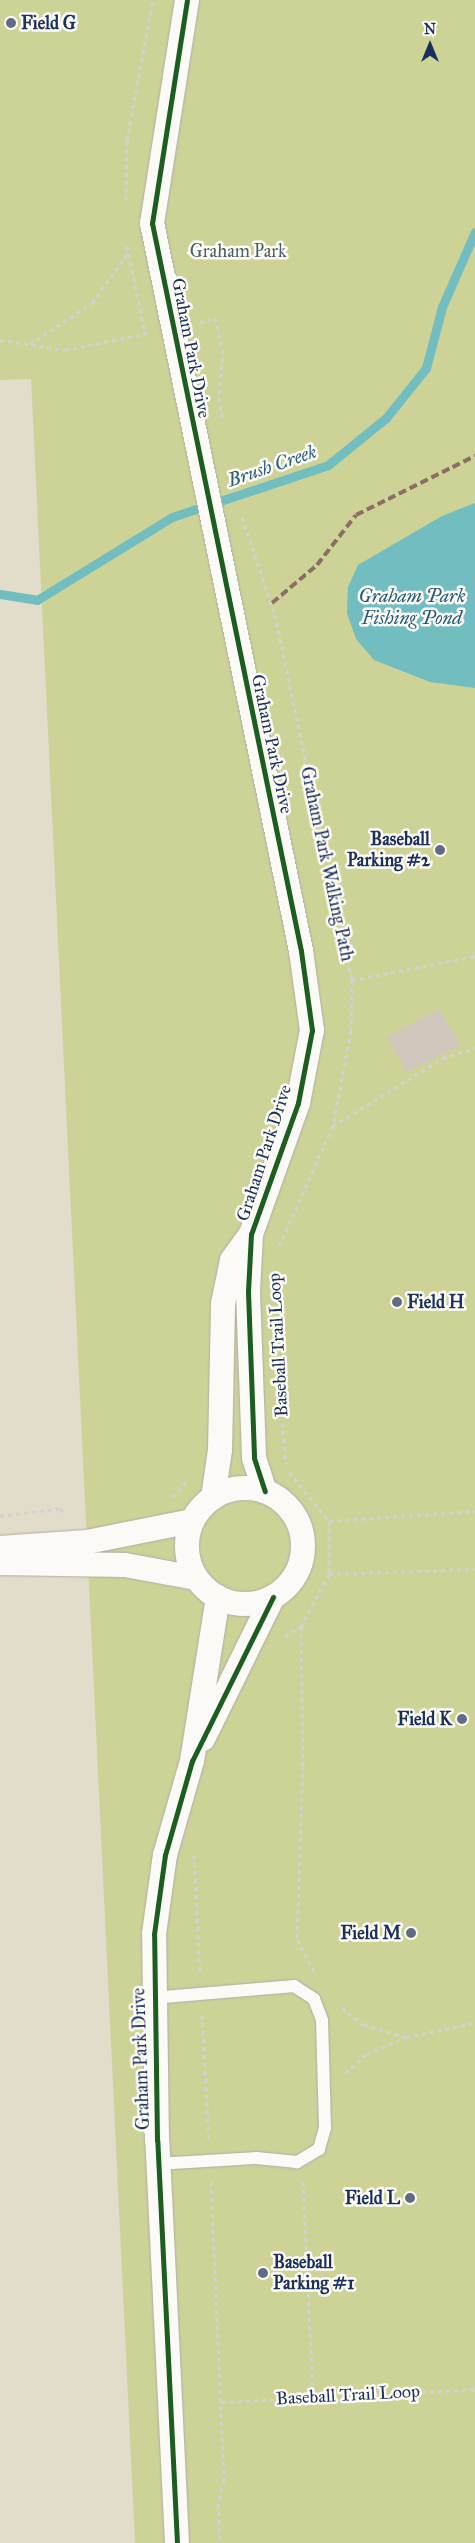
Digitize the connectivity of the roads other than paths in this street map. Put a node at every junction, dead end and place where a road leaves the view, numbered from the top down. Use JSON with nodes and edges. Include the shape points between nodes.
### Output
{"nodes":[{"id":1,"x":186,"y":0,"type":"edge"},
{"id":2,"x":251,"y":1234,"type":"junction"},
{"id":3,"x":265,"y":1491,"type":"junction"},
{"id":4,"x":213,"y":1498,"type":"junction"},
{"id":5,"x":192,"y":1521,"type":"junction"},
{"id":6,"x":0,"y":1548,"type":"edge"},
{"id":7,"x":0,"y":1563,"type":"edge"},
{"id":8,"x":196,"y":1578,"type":"junction"},
{"id":9,"x":218,"y":1597,"type":"junction"},
{"id":10,"x":273,"y":1597,"type":"junction"},
{"id":11,"x":192,"y":1761,"type":"junction"},
{"id":12,"x":152,"y":1998,"type":"junction"},
{"id":13,"x":158,"y":2164,"type":"junction"},
{"id":14,"x":177,"y":2543,"type":"edge"}],
"edges":[{"from":1,"to":2,"type":"street","name":"Graham Park Drive","via":[[152,223],[301,951],[312,1030],[298,1103]]},
{"from":2,"to":3,"type":"street","name":"Graham Park Drive","via":[[248,1292],[254,1458]]},
{"from":2,"to":4,"type":"street","name":"Graham Park Drive","via":[[232,1260],[223,1304],[219,1461]]},
{"from":3,"to":4,"type":"street","via":[[238,1488]]},
{"from":3,"to":10,"type":"street","name":"Graham Park Drive","via":[[291,1511],[303,1542],[296,1574]]},
{"from":4,"to":5,"type":"street"},
{"from":5,"to":6,"type":"street","via":[[87,1542]]},
{"from":5,"to":8,"type":"street","via":[[187,1540]]},
{"from":7,"to":8,"type":"street","via":[[125,1565]]},
{"from":8,"to":9,"type":"street"},
{"from":9,"to":10,"type":"street","via":[[245,1604]]},
{"from":9,"to":11,"type":"street","name":"Graham Park Drive"},
{"from":10,"to":11,"type":"street","name":"Graham Park Drive"},
{"from":11,"to":12,"type":"street","name":"Graham Park Drive","via":[[165,1855],[154,1934]]},
{"from":12,"to":13,"type":"street","name":"Graham Park Drive"},
{"from":12,"to":13,"type":"lane","via":[[294,1986],[314,1999],[322,2040],[325,2128],[318,2149],[297,2162],[256,2158]]},
{"from":13,"to":14,"type":"street","name":"Graham Park Drive"}]}
